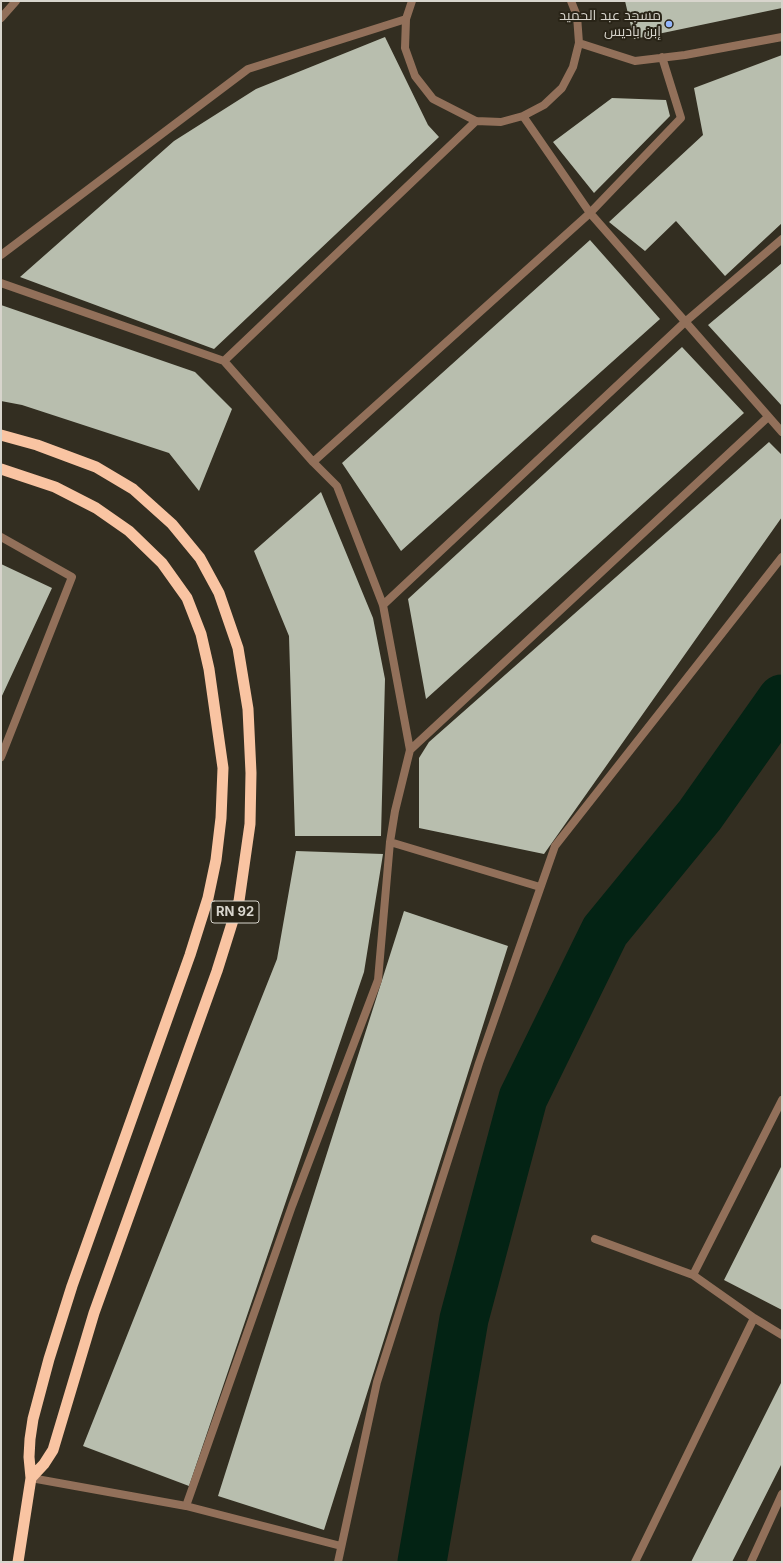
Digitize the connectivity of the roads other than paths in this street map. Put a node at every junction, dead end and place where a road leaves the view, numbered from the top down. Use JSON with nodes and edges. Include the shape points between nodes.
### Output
{"nodes":[{"id":1,"x":16,"y":1,"type":"edge"},
{"id":2,"x":412,"y":1,"type":"edge"},
{"id":3,"x":571,"y":1,"type":"edge"},
{"id":4,"x":1,"y":18,"type":"edge"},
{"id":5,"x":406,"y":19,"type":"junction"},
{"id":6,"x":782,"y":37,"type":"edge"},
{"id":7,"x":579,"y":43,"type":"junction"},
{"id":8,"x":662,"y":57,"type":"junction"},
{"id":9,"x":523,"y":116,"type":"junction"},
{"id":10,"x":476,"y":121,"type":"junction"},
{"id":11,"x":590,"y":213,"type":"junction"},
{"id":12,"x":782,"y":239,"type":"edge"},
{"id":13,"x":1,"y":254,"type":"edge"},
{"id":14,"x":1,"y":283,"type":"edge"},
{"id":15,"x":685,"y":322,"type":"junction"},
{"id":16,"x":224,"y":361,"type":"junction"},
{"id":17,"x":768,"y":417,"type":"junction"},
{"id":18,"x":782,"y":432,"type":"edge"},
{"id":19,"x":1,"y":435,"type":"edge"},
{"id":20,"x":313,"y":462,"type":"junction"},
{"id":21,"x":1,"y":469,"type":"edge"},
{"id":22,"x":1,"y":537,"type":"edge"},
{"id":23,"x":782,"y":558,"type":"edge"},
{"id":24,"x":383,"y":605,"type":"junction"},
{"id":25,"x":410,"y":750,"type":"junction"},
{"id":26,"x":1,"y":757,"type":"edge"},
{"id":27,"x":390,"y":842,"type":"junction"},
{"id":28,"x":540,"y":887,"type":"junction"},
{"id":29,"x":782,"y":1100,"type":"edge"},
{"id":30,"x":595,"y":1239,"type":"dead end"},
{"id":31,"x":693,"y":1275,"type":"junction"},
{"id":32,"x":754,"y":1318,"type":"junction"},
{"id":33,"x":782,"y":1335,"type":"edge"},
{"id":34,"x":31,"y":1478,"type":"junction"},
{"id":35,"x":782,"y":1494,"type":"edge"},
{"id":36,"x":186,"y":1506,"type":"junction"},
{"id":37,"x":341,"y":1546,"type":"junction"},
{"id":38,"x":18,"y":1562,"type":"edge"},
{"id":39,"x":338,"y":1562,"type":"edge"},
{"id":40,"x":636,"y":1562,"type":"edge"},
{"id":41,"x":751,"y":1562,"type":"edge"}],
"edges":[{"from":1,"to":4,"type":"street"},
{"from":2,"to":5,"type":"street"},
{"from":3,"to":7,"type":"street","via":[[577,16]]},
{"from":5,"to":10,"type":"street","via":[[406,48],[415,76],[433,99]]},
{"from":5,"to":13,"type":"street","via":[[248,69]]},
{"from":6,"to":8,"type":"street"},
{"from":7,"to":8,"type":"street","via":[[634,61]]},
{"from":7,"to":9,"type":"street","via":[[573,67],[562,88],[544,105]]},
{"from":8,"to":11,"type":"street","via":[[681,118]]},
{"from":9,"to":10,"type":"street","via":[[501,122]]},
{"from":9,"to":11,"type":"street"},
{"from":10,"to":16,"type":"street"},
{"from":11,"to":15,"type":"street"},
{"from":11,"to":20,"type":"street"},
{"from":12,"to":15,"type":"street"},
{"from":14,"to":16,"type":"street"},
{"from":15,"to":17,"type":"street"},
{"from":15,"to":24,"type":"street"},
{"from":16,"to":20,"type":"street"},
{"from":17,"to":18,"type":"street"},
{"from":17,"to":25,"type":"street"},
{"from":19,"to":34,"type":"highway","number":"RN 92","via":[[37,445],[96,467],[133,489],[172,524],[200,558],[219,592],[238,648],[248,709],[251,773],[250,824],[239,901],[222,957],[94,1313],[53,1450]]},
{"from":20,"to":24,"type":"street","via":[[337,486]]},
{"from":21,"to":34,"type":"highway","number":"RN 92","via":[[55,487],[96,508],[129,531],[162,563],[187,598],[200,634],[209,669],[223,768],[221,818],[208,898],[72,1286],[49,1359],[33,1419],[29,1457]]},
{"from":22,"to":26,"type":"street","via":[[72,577]]},
{"from":23,"to":28,"type":"street","via":[[555,846]]},
{"from":24,"to":25,"type":"street"},
{"from":25,"to":27,"type":"street"},
{"from":27,"to":28,"type":"street"},
{"from":27,"to":36,"type":"street","via":[[378,980],[292,1206]]},
{"from":28,"to":37,"type":"street","via":[[479,1063],[377,1382]]},
{"from":29,"to":31,"type":"street"},
{"from":30,"to":31,"type":"street"},
{"from":31,"to":32,"type":"street"},
{"from":32,"to":33,"type":"street"},
{"from":32,"to":40,"type":"street"},
{"from":34,"to":36,"type":"street"},
{"from":34,"to":38,"type":"highway","number":"RN 92"},
{"from":35,"to":41,"type":"street"},
{"from":36,"to":37,"type":"street"},
{"from":37,"to":39,"type":"street"}]}
